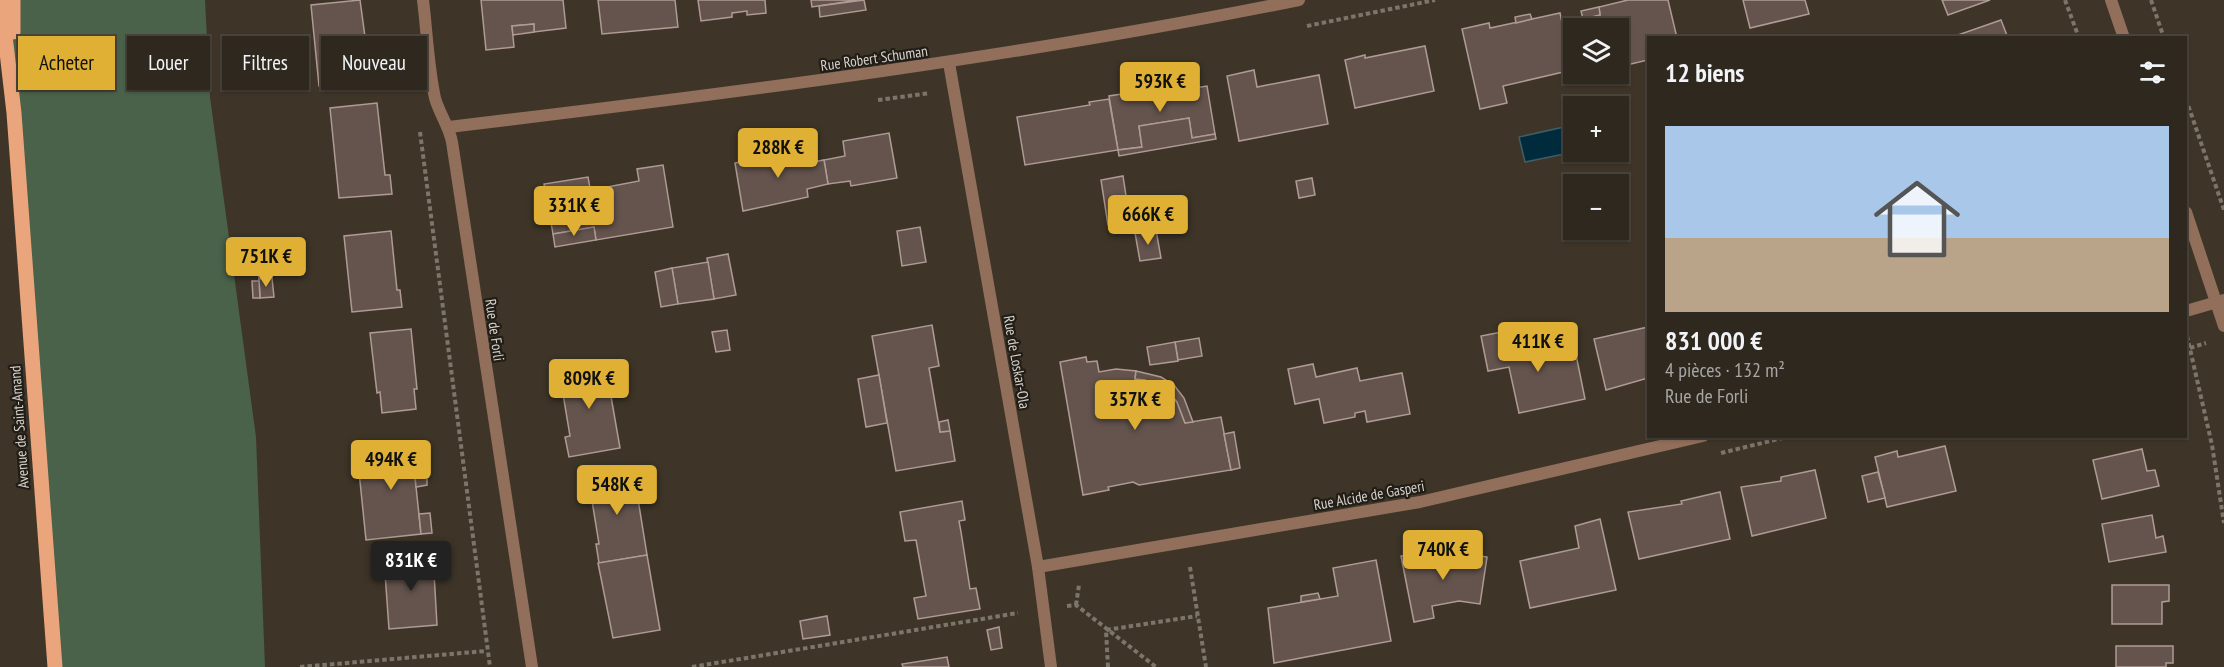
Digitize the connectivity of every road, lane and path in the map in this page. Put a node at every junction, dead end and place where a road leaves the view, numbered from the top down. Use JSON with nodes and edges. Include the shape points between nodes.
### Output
{"nodes":[{"id":1,"x":1,"y":0,"type":"edge"},
{"id":2,"x":13,"y":0,"type":"edge"},
{"id":3,"x":423,"y":0,"type":"edge"},
{"id":4,"x":1299,"y":0,"type":"edge"},
{"id":5,"x":1434,"y":0,"type":"edge"},
{"id":6,"x":2065,"y":0,"type":"edge"},
{"id":7,"x":2110,"y":0,"type":"edge"},
{"id":8,"x":2151,"y":0,"type":"edge"},
{"id":9,"x":1299,"y":27,"type":"dead end"},
{"id":10,"x":2078,"y":36,"type":"edge"},
{"id":11,"x":2123,"y":36,"type":"edge"},
{"id":12,"x":2163,"y":36,"type":"edge"},
{"id":13,"x":949,"y":63,"type":"junction"},
{"id":14,"x":954,"y":89,"type":"junction"},
{"id":15,"x":2187,"y":102,"type":"edge"},
{"id":16,"x":933,"y":105,"type":"dead end"},
{"id":17,"x":14,"y":113,"type":"junction"},
{"id":18,"x":449,"y":127,"type":"junction"},
{"id":19,"x":420,"y":130,"type":"dead end"},
{"id":20,"x":2224,"y":210,"type":"edge"},
{"id":21,"x":2187,"y":215,"type":"edge"},
{"id":22,"x":2220,"y":301,"type":"edge"},
{"id":23,"x":2187,"y":311,"type":"edge"},
{"id":24,"x":2224,"y":326,"type":"edge"},
{"id":25,"x":2187,"y":336,"type":"edge"},
{"id":26,"x":1694,"y":438,"type":"edge"},
{"id":27,"x":2224,"y":523,"type":"edge"},
{"id":28,"x":1189,"y":563,"type":"dead end"},
{"id":29,"x":1038,"y":567,"type":"junction"},
{"id":30,"x":1016,"y":602,"type":"dead end"},
{"id":31,"x":1042,"y":610,"type":"junction"},
{"id":32,"x":1018,"y":613,"type":"junction"},
{"id":33,"x":1197,"y":616,"type":"junction"},
{"id":34,"x":1106,"y":630,"type":"junction"},
{"id":35,"x":486,"y":651,"type":"junction"},
{"id":36,"x":55,"y":667,"type":"edge"},
{"id":37,"x":300,"y":667,"type":"edge"},
{"id":38,"x":490,"y":667,"type":"edge"},
{"id":39,"x":532,"y":667,"type":"edge"},
{"id":40,"x":692,"y":667,"type":"edge"},
{"id":41,"x":1051,"y":667,"type":"edge"},
{"id":42,"x":1108,"y":667,"type":"edge"},
{"id":43,"x":1156,"y":667,"type":"edge"},
{"id":44,"x":1206,"y":667,"type":"edge"}],
"edges":[{"from":1,"to":17,"type":"main road","name":"Avenue de Saint-Amand"},
{"from":2,"to":17,"type":"main road","name":"Avenue de Saint-Amand"},
{"from":3,"to":18,"type":"street","name":"Rue de Forli","via":[[432,84]]},
{"from":4,"to":13,"type":"street","name":"Rue Robert Schuman"},
{"from":5,"to":9,"type":"path"},
{"from":6,"to":10,"type":"path"},
{"from":7,"to":11,"type":"street"},
{"from":8,"to":12,"type":"path"},
{"from":13,"to":14,"type":"street","name":"Rue de Loskar-Ola"},
{"from":13,"to":18,"type":"street","name":"Rue Robert Schuman"},
{"from":14,"to":16,"type":"path","via":[[931,93]]},
{"from":14,"to":29,"type":"street","name":"Rue de Loskar-Ola"},
{"from":15,"to":20,"type":"path"},
{"from":17,"to":36,"type":"main road","name":"Avenue de Saint-Amand"},
{"from":18,"to":39,"type":"street","name":"Rue de Forli"},
{"from":19,"to":35,"type":"path"},
{"from":21,"to":22,"type":"street"},
{"from":22,"to":23,"type":"street"},
{"from":22,"to":24,"type":"street"},
{"from":25,"to":27,"type":"path","via":[[2212,445]]},
{"from":26,"to":29,"type":"street","name":"Rue Alcide de Gasperi","via":[[1420,502]]},
{"from":28,"to":33,"type":"path"},
{"from":29,"to":31,"type":"street","name":"Rue de Loskar-Ola"},
{"from":30,"to":32,"type":"path"},
{"from":31,"to":32,"type":"path"},
{"from":31,"to":34,"type":"path","via":[[1076,605]]},
{"from":31,"to":41,"type":"street","name":"Rue de Loskar-Ola"},
{"from":32,"to":40,"type":"path"},
{"from":33,"to":34,"type":"path"},
{"from":33,"to":44,"type":"path"},
{"from":34,"to":42,"type":"path"},
{"from":34,"to":43,"type":"path"},
{"from":35,"to":37,"type":"path"},
{"from":35,"to":38,"type":"path"}]}
